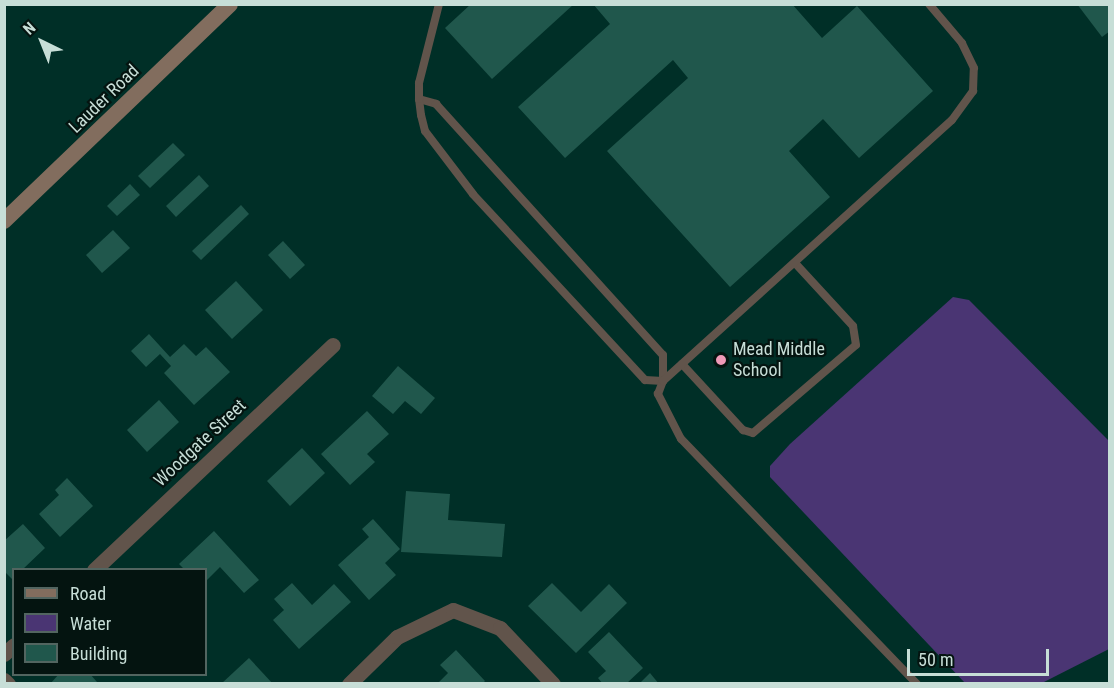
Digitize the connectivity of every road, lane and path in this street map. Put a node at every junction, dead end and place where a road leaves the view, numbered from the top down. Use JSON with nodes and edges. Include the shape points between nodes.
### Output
{"nodes":[{"id":1,"x":230,"y":4,"type":"edge"},
{"id":2,"x":439,"y":4,"type":"edge"},
{"id":3,"x":929,"y":4,"type":"edge"},
{"id":4,"x":419,"y":99,"type":"junction"},
{"id":5,"x":4,"y":221,"type":"edge"},
{"id":6,"x":795,"y":263,"type":"junction"},
{"id":7,"x":333,"y":345,"type":"dead end"},
{"id":8,"x":682,"y":364,"type":"junction"},
{"id":9,"x":663,"y":381,"type":"junction"},
{"id":10,"x":96,"y":568,"type":"edge"},
{"id":11,"x":4,"y":680,"type":"edge"},
{"id":12,"x":8,"y":684,"type":"edge"},
{"id":13,"x":349,"y":684,"type":"edge"},
{"id":14,"x":553,"y":684,"type":"edge"},
{"id":15,"x":918,"y":684,"type":"edge"}],
"edges":[{"from":1,"to":5,"type":"main road","name":"Lauder Road"},
{"from":2,"to":4,"type":"lane"},
{"from":3,"to":6,"type":"lane","via":[[962,43],[974,68],[973,92],[952,120]]},
{"from":4,"to":9,"type":"lane","via":[[436,104],[663,355]]},
{"from":4,"to":9,"type":"lane","via":[[425,131],[441,158],[645,380]]},
{"from":6,"to":8,"type":"lane"},
{"from":6,"to":8,"type":"lane","via":[[854,326],[856,345],[753,433],[743,429]]},
{"from":7,"to":10,"type":"street","name":"Woodgate Street"},
{"from":8,"to":9,"type":"lane"},
{"from":9,"to":15,"type":"lane","via":[[658,394],[662,409],[681,439]]},
{"from":11,"to":12,"type":"street"},
{"from":13,"to":14,"type":"street","via":[[397,637],[453,610],[500,628]]}]}
